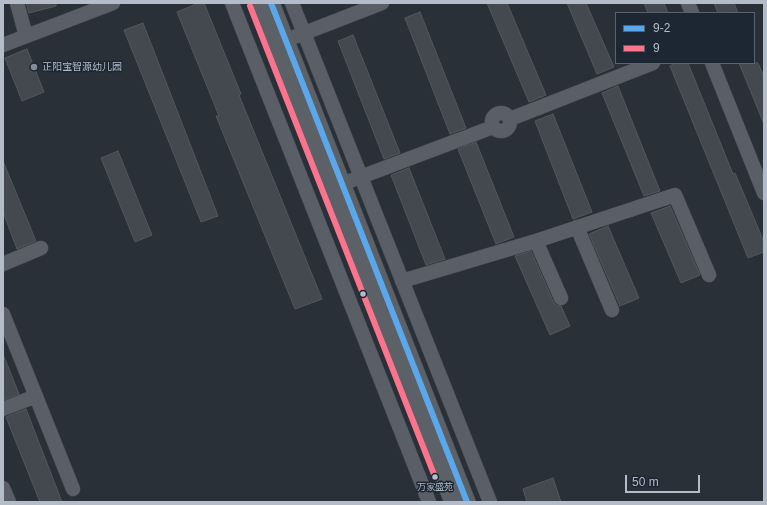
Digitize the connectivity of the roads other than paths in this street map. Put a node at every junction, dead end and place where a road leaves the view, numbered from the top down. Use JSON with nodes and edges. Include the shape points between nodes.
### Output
{"nodes":[{"id":1,"x":17,"y":3,"type":"edge"},
{"id":2,"x":113,"y":3,"type":"edge"},
{"id":3,"x":232,"y":3,"type":"edge"},
{"id":4,"x":257,"y":3,"type":"edge"},
{"id":5,"x":271,"y":3,"type":"edge"},
{"id":6,"x":292,"y":3,"type":"edge"},
{"id":7,"x":382,"y":3,"type":"edge"},
{"id":8,"x":304,"y":32,"type":"junction"},
{"id":9,"x":26,"y":36,"type":"junction"},
{"id":10,"x":279,"y":42,"type":"junction"},
{"id":11,"x":3,"y":45,"type":"edge"},
{"id":12,"x":650,"y":64,"type":"edge"},
{"id":13,"x":712,"y":64,"type":"edge"},
{"id":14,"x":361,"y":177,"type":"junction"},
{"id":15,"x":342,"y":184,"type":"junction"},
{"id":16,"x":764,"y":193,"type":"edge"},
{"id":17,"x":577,"y":228,"type":"junction"},
{"id":18,"x":536,"y":241,"type":"junction"},
{"id":19,"x":41,"y":248,"type":"dead end"},
{"id":20,"x":3,"y":264,"type":"edge"},
{"id":21,"x":709,"y":275,"type":"dead end"},
{"id":22,"x":402,"y":281,"type":"junction"},
{"id":23,"x":561,"y":298,"type":"dead end"},
{"id":24,"x":612,"y":310,"type":"dead end"},
{"id":25,"x":3,"y":314,"type":"edge"},
{"id":26,"x":36,"y":396,"type":"junction"},
{"id":27,"x":3,"y":409,"type":"edge"},
{"id":28,"x":3,"y":488,"type":"edge"},
{"id":29,"x":73,"y":489,"type":"dead end"},
{"id":30,"x":9,"y":502,"type":"edge"},
{"id":31,"x":429,"y":502,"type":"edge"},
{"id":32,"x":453,"y":502,"type":"edge"},
{"id":33,"x":467,"y":502,"type":"edge"},
{"id":34,"x":490,"y":502,"type":"edge"}],
"edges":[{"from":1,"to":9,"type":"street"},
{"from":2,"to":9,"type":"street"},
{"from":3,"to":31,"type":"street"},
{"from":4,"to":10,"type":"main road"},
{"from":5,"to":10,"type":"main road"},
{"from":6,"to":8,"type":"street"},
{"from":7,"to":8,"type":"street"},
{"from":8,"to":10,"type":"street"},
{"from":8,"to":14,"type":"street"},
{"from":9,"to":11,"type":"street"},
{"from":10,"to":15,"type":"main road"},
{"from":10,"to":32,"type":"main road"},
{"from":12,"to":14,"type":"street","via":[[510,119],[510,126],[504,132],[493,127]]},
{"from":13,"to":16,"type":"street"},
{"from":14,"to":15,"type":"street"},
{"from":14,"to":22,"type":"street"},
{"from":15,"to":33,"type":"main road"},
{"from":17,"to":18,"type":"street"},
{"from":17,"to":21,"type":"street","via":[[675,196]]},
{"from":17,"to":24,"type":"street"},
{"from":18,"to":22,"type":"street"},
{"from":18,"to":23,"type":"street"},
{"from":19,"to":20,"type":"street"},
{"from":22,"to":34,"type":"street"},
{"from":25,"to":26,"type":"street"},
{"from":26,"to":27,"type":"street"},
{"from":26,"to":29,"type":"street"},
{"from":28,"to":30,"type":"street"}]}
